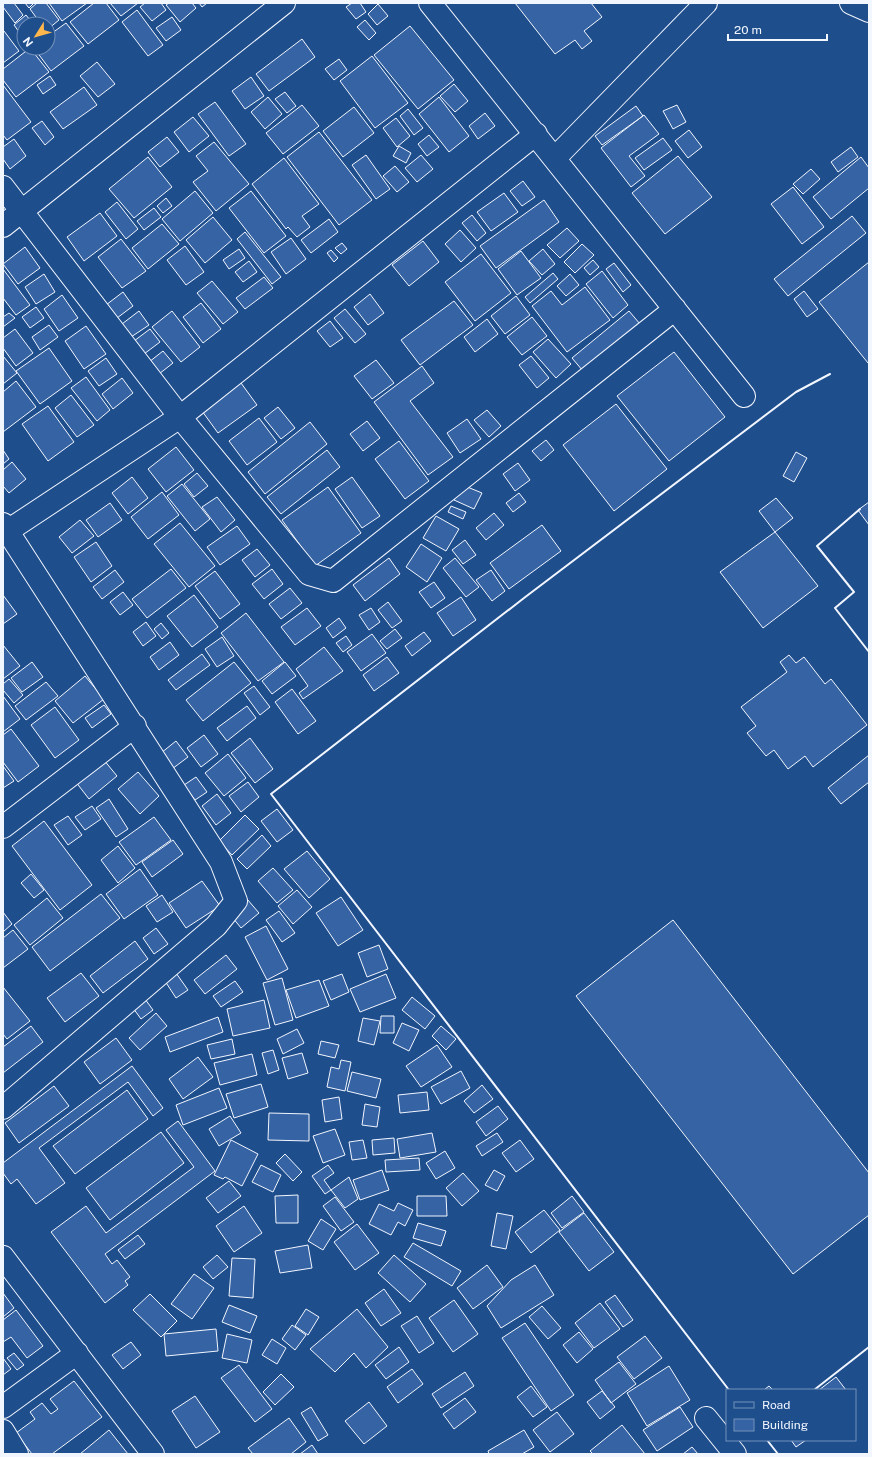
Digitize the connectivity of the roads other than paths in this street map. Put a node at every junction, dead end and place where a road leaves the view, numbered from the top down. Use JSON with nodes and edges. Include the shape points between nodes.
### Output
{"nodes":[{"id":1,"x":284,"y":3,"type":"edge"},
{"id":2,"x":430,"y":3,"type":"edge"},
{"id":3,"x":706,"y":3,"type":"edge"},
{"id":4,"x":850,"y":3,"type":"edge"},
{"id":5,"x":869,"y":11,"type":"edge"},
{"id":6,"x":536,"y":134,"type":"junction"},
{"id":7,"x":555,"y":158,"type":"junction"},
{"id":8,"x":3,"y":187,"type":"edge"},
{"id":9,"x":22,"y":212,"type":"junction"},
{"id":10,"x":3,"y":226,"type":"edge"},
{"id":11,"x":675,"y":309,"type":"junction"},
{"id":12,"x":744,"y":396,"type":"dead end"},
{"id":13,"x":180,"y":417,"type":"junction"},
{"id":14,"x":5,"y":529,"type":"edge"},
{"id":15,"x":135,"y":726,"type":"junction"},
{"id":16,"x":3,"y":827,"type":"edge"},
{"id":17,"x":3,"y":1108,"type":"edge"},
{"id":18,"x":3,"y":1257,"type":"edge"},
{"id":19,"x":77,"y":1353,"type":"junction"},
{"id":20,"x":3,"y":1407,"type":"edge"},
{"id":21,"x":706,"y":1418,"type":"dead end"},
{"id":22,"x":3,"y":1431,"type":"edge"},
{"id":23,"x":17,"y":1454,"type":"edge"},
{"id":24,"x":153,"y":1454,"type":"edge"},
{"id":25,"x":735,"y":1454,"type":"edge"}],
"edges":[{"from":1,"to":9,"type":"street"},
{"from":2,"to":6,"type":"street"},
{"from":3,"to":7,"type":"street"},
{"from":4,"to":5,"type":"street"},
{"from":6,"to":7,"type":"street"},
{"from":6,"to":13,"type":"street"},
{"from":7,"to":11,"type":"street"},
{"from":8,"to":9,"type":"street"},
{"from":9,"to":10,"type":"street"},
{"from":9,"to":13,"type":"street"},
{"from":11,"to":12,"type":"street"},
{"from":11,"to":13,"type":"street","via":[[333,581],[309,574]]},
{"from":13,"to":14,"type":"street"},
{"from":14,"to":15,"type":"street"},
{"from":15,"to":16,"type":"street"},
{"from":15,"to":17,"type":"street","via":[[221,862],[236,901],[216,926]]},
{"from":18,"to":19,"type":"street"},
{"from":19,"to":20,"type":"street"},
{"from":19,"to":24,"type":"street"},
{"from":21,"to":25,"type":"street"},
{"from":22,"to":23,"type":"street"}]}
